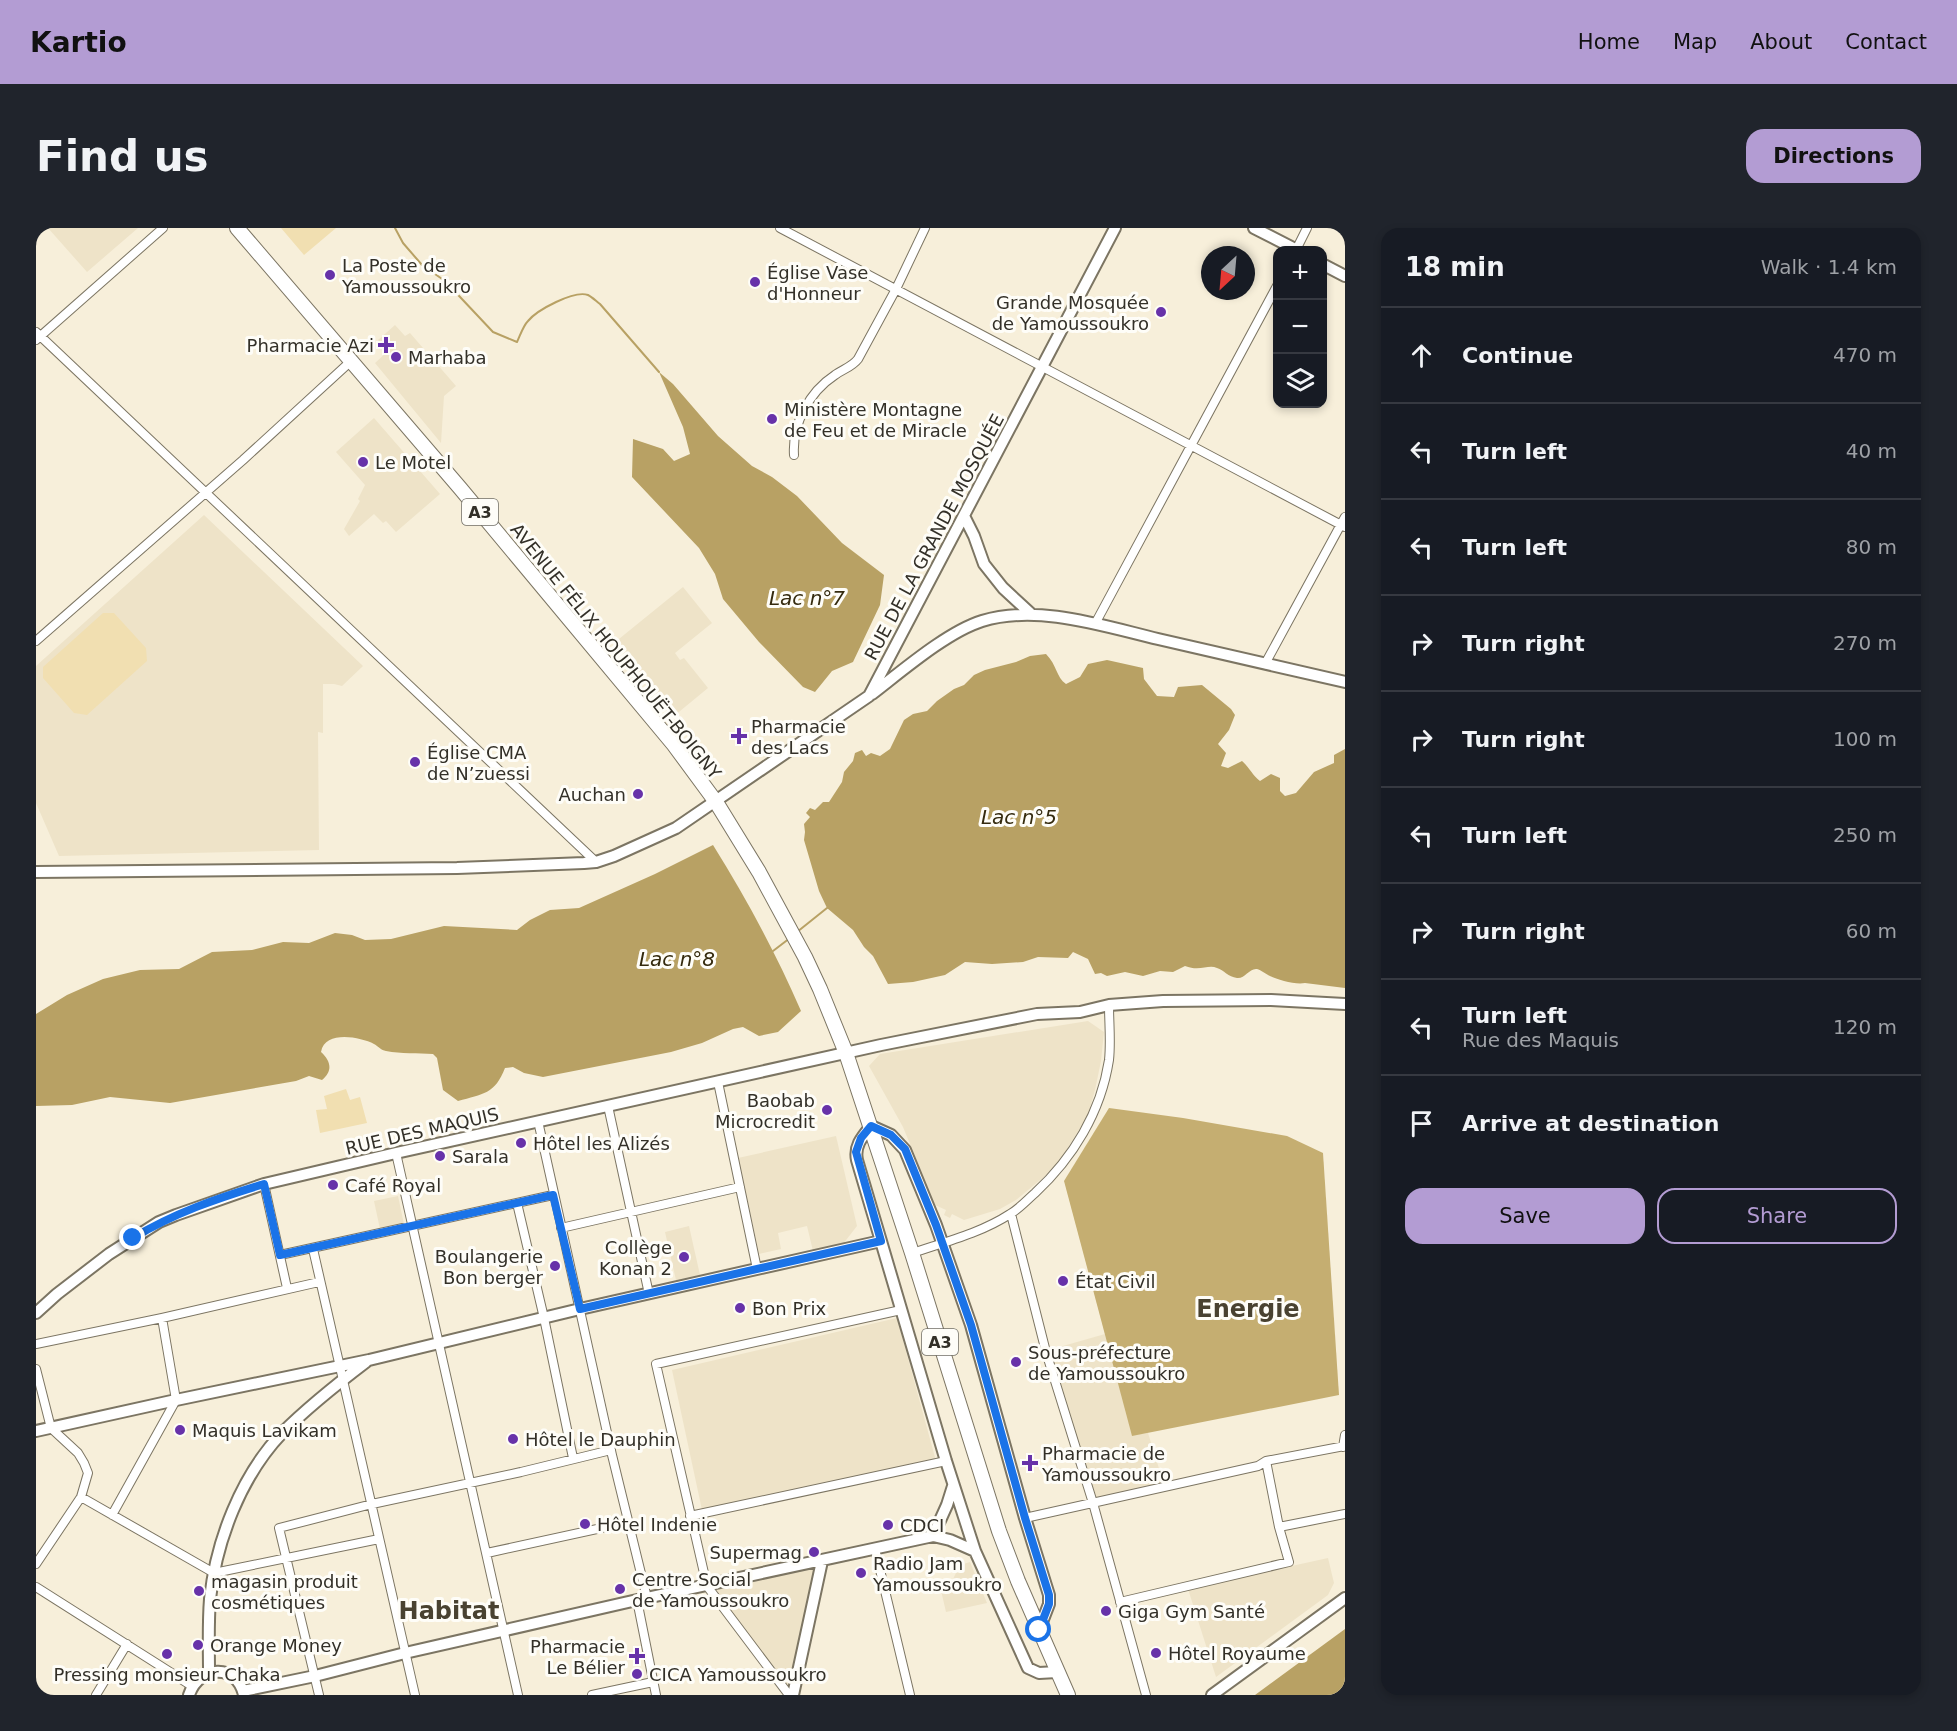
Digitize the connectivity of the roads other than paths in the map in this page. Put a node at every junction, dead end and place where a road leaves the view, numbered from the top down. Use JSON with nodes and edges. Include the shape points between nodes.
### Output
{"nodes":[{"id":1,"x":163,"y":228,"type":"edge"},
{"id":2,"x":237,"y":228,"type":"edge"},
{"id":3,"x":780,"y":228,"type":"edge"},
{"id":4,"x":925,"y":228,"type":"edge"},
{"id":5,"x":1115,"y":228,"type":"edge"},
{"id":6,"x":1254,"y":228,"type":"edge"},
{"id":7,"x":1307,"y":228,"type":"edge"},
{"id":8,"x":1288,"y":246,"type":"edge"},
{"id":9,"x":1298,"y":246,"type":"edge"},
{"id":10,"x":1327,"y":266,"type":"edge"},
{"id":11,"x":1345,"y":276,"type":"edge"},
{"id":12,"x":896,"y":290,"type":"junction"},
{"id":13,"x":1273,"y":293,"type":"edge"},
{"id":14,"x":37,"y":336,"type":"edge"},
{"id":15,"x":350,"y":362,"type":"junction"},
{"id":16,"x":1042,"y":367,"type":"junction"},
{"id":17,"x":1191,"y":446,"type":"junction"},
{"id":18,"x":794,"y":455,"type":"dead end"},
{"id":19,"x":205,"y":493,"type":"junction"},
{"id":20,"x":964,"y":516,"type":"junction"},
{"id":21,"x":1345,"y":517,"type":"edge"},
{"id":22,"x":1343,"y":526,"type":"edge"},
{"id":23,"x":1030,"y":614,"type":"junction"},
{"id":24,"x":1095,"y":624,"type":"junction"},
{"id":25,"x":36,"y":641,"type":"edge"},
{"id":26,"x":1265,"y":664,"type":"junction"},
{"id":27,"x":1345,"y":682,"type":"edge"},
{"id":28,"x":869,"y":696,"type":"junction"},
{"id":29,"x":716,"y":802,"type":"junction"},
{"id":30,"x":596,"y":862,"type":"junction"},
{"id":31,"x":36,"y":871,"type":"edge"},
{"id":32,"x":1109,"y":1005,"type":"junction"},
{"id":33,"x":1344,"y":1005,"type":"edge"},
{"id":34,"x":846,"y":1053,"type":"junction"},
{"id":35,"x":718,"y":1082,"type":"junction"},
{"id":36,"x":608,"y":1106,"type":"junction"},
{"id":37,"x":538,"y":1121,"type":"junction"},
{"id":38,"x":871,"y":1126,"type":"junction"},
{"id":39,"x":396,"y":1153,"type":"junction"},
{"id":40,"x":264,"y":1184,"type":"junction"},
{"id":41,"x":740,"y":1187,"type":"junction"},
{"id":42,"x":553,"y":1195,"type":"junction"},
{"id":43,"x":517,"y":1203,"type":"junction"},
{"id":44,"x":631,"y":1213,"type":"junction"},
{"id":45,"x":1011,"y":1214,"type":"junction"},
{"id":46,"x":413,"y":1227,"type":"junction"},
{"id":47,"x":561,"y":1228,"type":"junction"},
{"id":48,"x":881,"y":1241,"type":"junction"},
{"id":49,"x":942,"y":1243,"type":"junction"},
{"id":50,"x":313,"y":1249,"type":"junction"},
{"id":51,"x":912,"y":1252,"type":"junction"},
{"id":52,"x":280,"y":1255,"type":"junction"},
{"id":53,"x":757,"y":1269,"type":"junction"},
{"id":54,"x":319,"y":1282,"type":"junction"},
{"id":55,"x":287,"y":1288,"type":"junction"},
{"id":56,"x":649,"y":1294,"type":"junction"},
{"id":57,"x":580,"y":1309,"type":"junction"},
{"id":58,"x":37,"y":1310,"type":"edge"},
{"id":59,"x":901,"y":1310,"type":"junction"},
{"id":60,"x":162,"y":1318,"type":"junction"},
{"id":61,"x":544,"y":1318,"type":"junction"},
{"id":62,"x":437,"y":1343,"type":"junction"},
{"id":63,"x":36,"y":1344,"type":"edge"},
{"id":64,"x":369,"y":1360,"type":"junction"},
{"id":65,"x":338,"y":1366,"type":"junction"},
{"id":66,"x":36,"y":1369,"type":"edge"},
{"id":67,"x":342,"y":1380,"type":"junction"},
{"id":68,"x":176,"y":1400,"type":"junction"},
{"id":69,"x":51,"y":1428,"type":"junction"},
{"id":70,"x":36,"y":1431,"type":"edge"},
{"id":71,"x":1345,"y":1435,"type":"edge"},
{"id":72,"x":1344,"y":1447,"type":"edge"},
{"id":73,"x":611,"y":1450,"type":"junction"},
{"id":74,"x":573,"y":1458,"type":"junction"},
{"id":75,"x":946,"y":1461,"type":"junction"},
{"id":76,"x":1266,"y":1461,"type":"junction"},
{"id":77,"x":471,"y":1483,"type":"junction"},
{"id":78,"x":953,"y":1484,"type":"junction"},
{"id":79,"x":81,"y":1497,"type":"junction"},
{"id":80,"x":1094,"y":1503,"type":"junction"},
{"id":81,"x":372,"y":1504,"type":"junction"},
{"id":82,"x":1345,"y":1514,"type":"edge"},
{"id":83,"x":112,"y":1515,"type":"junction"},
{"id":84,"x":690,"y":1516,"type":"junction"},
{"id":85,"x":1025,"y":1518,"type":"junction"},
{"id":86,"x":629,"y":1522,"type":"junction"},
{"id":87,"x":1279,"y":1527,"type":"junction"},
{"id":88,"x":933,"y":1536,"type":"junction"},
{"id":89,"x":380,"y":1539,"type":"junction"},
{"id":90,"x":875,"y":1550,"type":"junction"},
{"id":91,"x":975,"y":1551,"type":"junction"},
{"id":92,"x":487,"y":1553,"type":"junction"},
{"id":93,"x":287,"y":1559,"type":"junction"},
{"id":94,"x":822,"y":1561,"type":"junction"},
{"id":95,"x":36,"y":1564,"type":"edge"},
{"id":96,"x":214,"y":1573,"type":"junction"},
{"id":97,"x":707,"y":1586,"type":"junction"},
{"id":98,"x":36,"y":1587,"type":"edge"},
{"id":99,"x":1345,"y":1598,"type":"edge"},
{"id":100,"x":642,"y":1599,"type":"junction"},
{"id":101,"x":1120,"y":1602,"type":"junction"},
{"id":102,"x":1039,"y":1630,"type":"junction"},
{"id":103,"x":503,"y":1632,"type":"junction"},
{"id":104,"x":128,"y":1644,"type":"junction"},
{"id":105,"x":405,"y":1653,"type":"junction"},
{"id":106,"x":1057,"y":1672,"type":"junction"},
{"id":107,"x":209,"y":1673,"type":"junction"},
{"id":108,"x":315,"y":1676,"type":"junction"},
{"id":109,"x":653,"y":1682,"type":"junction"},
{"id":110,"x":191,"y":1691,"type":"edge"},
{"id":111,"x":243,"y":1693,"type":"edge"},
{"id":112,"x":96,"y":1695,"type":"edge"},
{"id":113,"x":319,"y":1695,"type":"edge"},
{"id":114,"x":415,"y":1695,"type":"edge"},
{"id":115,"x":518,"y":1695,"type":"edge"},
{"id":116,"x":592,"y":1695,"type":"edge"},
{"id":117,"x":656,"y":1695,"type":"edge"},
{"id":118,"x":791,"y":1695,"type":"edge"},
{"id":119,"x":910,"y":1695,"type":"edge"},
{"id":120,"x":1068,"y":1695,"type":"edge"},
{"id":121,"x":1146,"y":1695,"type":"edge"},
{"id":122,"x":1212,"y":1695,"type":"edge"}],
"edges":[{"from":1,"to":14,"type":"street"},
{"from":2,"to":15,"type":"highway","name":"AVENUE FÉLIX HOUPHOUËT-BOIGNY","number":"A3"},
{"from":3,"to":12,"type":"street"},
{"from":4,"to":12,"type":"street"},
{"from":5,"to":16,"type":"street","name":"RUE DE LA GRANDE MOSQUÉE"},
{"from":6,"to":8,"type":"street"},
{"from":7,"to":9,"type":"street"},
{"from":10,"to":11,"type":"street"},
{"from":12,"to":16,"type":"street"},
{"from":12,"to":18,"type":"street","via":[[858,359],[828,380],[805,406],[795,436]]},
{"from":13,"to":17,"type":"street"},
{"from":14,"to":19,"type":"street"},
{"from":15,"to":19,"type":"street"},
{"from":15,"to":29,"type":"highway","name":"AVENUE FÉLIX HOUPHOUËT-BOIGNY","number":"A3","via":[[588,640]]},
{"from":16,"to":17,"type":"street"},
{"from":16,"to":20,"type":"street","name":"RUE DE LA GRANDE MOSQUÉE"},
{"from":17,"to":22,"type":"street"},
{"from":17,"to":24,"type":"street"},
{"from":19,"to":25,"type":"street"},
{"from":19,"to":30,"type":"street"},
{"from":20,"to":23,"type":"street","via":[[984,564]]},
{"from":20,"to":28,"type":"street","name":"RUE DE LA GRANDE MOSQUÉE"},
{"from":21,"to":22,"type":"street"},
{"from":22,"to":26,"type":"street"},
{"from":23,"to":24,"type":"street"},
{"from":23,"to":28,"type":"street","via":[[981,621],[963,630]]},
{"from":24,"to":26,"type":"street"},
{"from":26,"to":27,"type":"street"},
{"from":28,"to":29,"type":"street","name":"RUE DE LA GRANDE MOSQUÉE"},
{"from":29,"to":30,"type":"street","name":"RUE DE LA GRANDE MOSQUÉE","via":[[644,844]]},
{"from":29,"to":34,"type":"highway","name":"AVENUE FÉLIX HOUPHOUËT-BOIGNY","number":"A3","via":[[805,957]]},
{"from":30,"to":31,"type":"street","name":"RUE DE LA GRANDE MOSQUÉE","via":[[457,868]]},
{"from":32,"to":33,"type":"street","name":"RUE DES MAQUIS","via":[[1214,999]]},
{"from":32,"to":34,"type":"street","name":"RUE DES MAQUIS","via":[[1080,1012],[1037,1014]]},
{"from":32,"to":45,"type":"street","via":[[1109,1057],[1090,1120],[1053,1176]]},
{"from":34,"to":35,"type":"street","name":"RUE DES MAQUIS"},
{"from":34,"to":38,"type":"highway","name":"AVENUE FÉLIX HOUPHOUËT-BOIGNY","number":"A3"},
{"from":35,"to":36,"type":"street","name":"RUE DES MAQUIS"},
{"from":35,"to":41,"type":"street"},
{"from":36,"to":37,"type":"street","name":"RUE DES MAQUIS"},
{"from":36,"to":44,"type":"street"},
{"from":37,"to":39,"type":"street","name":"RUE DES MAQUIS"},
{"from":37,"to":42,"type":"street"},
{"from":38,"to":48,"type":"street","via":[[861,1138],[856,1154]]},
{"from":38,"to":49,"type":"street","via":[[891,1135],[905,1149]]},
{"from":38,"to":51,"type":"highway","name":"AVENUE FÉLIX HOUPHOUËT-BOIGNY","number":"A3"},
{"from":39,"to":40,"type":"street","name":"RUE DES MAQUIS"},
{"from":39,"to":46,"type":"street"},
{"from":40,"to":52,"type":"street"},
{"from":40,"to":58,"type":"street","name":"RUE DES MAQUIS","via":[[159,1222],[109,1254]]},
{"from":41,"to":44,"type":"street"},
{"from":41,"to":53,"type":"street"},
{"from":42,"to":43,"type":"street"},
{"from":42,"to":47,"type":"street"},
{"from":43,"to":46,"type":"street"},
{"from":43,"to":61,"type":"street"},
{"from":44,"to":47,"type":"street"},
{"from":44,"to":56,"type":"street"},
{"from":45,"to":49,"type":"street"},
{"from":45,"to":80,"type":"street","via":[[1046,1352]]},
{"from":46,"to":50,"type":"street"},
{"from":46,"to":62,"type":"street"},
{"from":47,"to":57,"type":"street"},
{"from":48,"to":53,"type":"street"},
{"from":48,"to":59,"type":"street"},
{"from":49,"to":51,"type":"street"},
{"from":49,"to":85,"type":"street","via":[[971,1325]]},
{"from":50,"to":52,"type":"street"},
{"from":50,"to":54,"type":"street"},
{"from":51,"to":102,"type":"highway","name":"AVENUE FÉLIX HOUPHOUËT-BOIGNY","number":"A3","via":[[999,1531]]},
{"from":52,"to":55,"type":"street"},
{"from":53,"to":56,"type":"street"},
{"from":54,"to":55,"type":"street"},
{"from":54,"to":65,"type":"street"},
{"from":55,"to":60,"type":"street"},
{"from":56,"to":57,"type":"street"},
{"from":57,"to":61,"type":"street"},
{"from":57,"to":73,"type":"street"},
{"from":59,"to":75,"type":"street"},
{"from":59,"to":84,"type":"street","via":[[656,1364]]},
{"from":60,"to":63,"type":"street"},
{"from":60,"to":68,"type":"street"},
{"from":61,"to":62,"type":"street"},
{"from":61,"to":74,"type":"street"},
{"from":62,"to":64,"type":"street"},
{"from":62,"to":77,"type":"street"},
{"from":64,"to":65,"type":"street"},
{"from":64,"to":67,"type":"street"},
{"from":65,"to":67,"type":"street"},
{"from":65,"to":68,"type":"street"},
{"from":66,"to":69,"type":"street"},
{"from":67,"to":81,"type":"street"},
{"from":67,"to":96,"type":"street","via":[[281,1435],[261,1459],[235,1508]]},
{"from":68,"to":69,"type":"street"},
{"from":68,"to":83,"type":"street"},
{"from":69,"to":70,"type":"street"},
{"from":69,"to":79,"type":"street","via":[[84,1463],[88,1473]]},
{"from":71,"to":72,"type":"street"},
{"from":72,"to":76,"type":"street"},
{"from":73,"to":74,"type":"street"},
{"from":73,"to":86,"type":"street"},
{"from":74,"to":77,"type":"street"},
{"from":75,"to":78,"type":"street"},
{"from":75,"to":84,"type":"street"},
{"from":76,"to":80,"type":"street"},
{"from":76,"to":87,"type":"street"},
{"from":77,"to":81,"type":"street"},
{"from":77,"to":92,"type":"street"},
{"from":78,"to":88,"type":"street"},
{"from":78,"to":91,"type":"street"},
{"from":79,"to":83,"type":"street"},
{"from":79,"to":95,"type":"street"},
{"from":80,"to":85,"type":"street"},
{"from":80,"to":101,"type":"street"},
{"from":81,"to":89,"type":"street"},
{"from":81,"to":93,"type":"street","via":[[279,1528]]},
{"from":82,"to":87,"type":"street"},
{"from":83,"to":96,"type":"street"},
{"from":84,"to":97,"type":"street"},
{"from":85,"to":102,"type":"street","via":[[1049,1595]]},
{"from":86,"to":92,"type":"street"},
{"from":86,"to":100,"type":"street"},
{"from":87,"to":101,"type":"street","via":[[1289,1562]]},
{"from":88,"to":90,"type":"street"},
{"from":88,"to":91,"type":"street"},
{"from":89,"to":93,"type":"street"},
{"from":89,"to":105,"type":"street"},
{"from":90,"to":94,"type":"street"},
{"from":90,"to":119,"type":"street"},
{"from":91,"to":106,"type":"street","via":[[1028,1668],[1039,1673]]},
{"from":92,"to":103,"type":"street"},
{"from":93,"to":96,"type":"street"},
{"from":93,"to":108,"type":"street"},
{"from":94,"to":97,"type":"street"},
{"from":94,"to":118,"type":"street"},
{"from":96,"to":107,"type":"street","via":[[208,1624]]},
{"from":97,"to":100,"type":"street"},
{"from":97,"to":118,"type":"street"},
{"from":98,"to":104,"type":"street"},
{"from":99,"to":122,"type":"street"},
{"from":100,"to":103,"type":"street"},
{"from":100,"to":109,"type":"street"},
{"from":101,"to":121,"type":"street"},
{"from":102,"to":106,"type":"highway","name":"AVENUE FÉLIX HOUPHOUËT-BOIGNY","number":"A3"},
{"from":103,"to":105,"type":"street"},
{"from":103,"to":115,"type":"street"},
{"from":104,"to":110,"type":"street"},
{"from":104,"to":112,"type":"street"},
{"from":105,"to":108,"type":"street"},
{"from":105,"to":114,"type":"street"},
{"from":106,"to":120,"type":"highway","name":"AVENUE FÉLIX HOUPHOUËT-BOIGNY","number":"A3"},
{"from":107,"to":110,"type":"street","via":[[199,1678]]},
{"from":107,"to":111,"type":"street","via":[[230,1675]]},
{"from":108,"to":111,"type":"street"},
{"from":108,"to":113,"type":"street"},
{"from":109,"to":116,"type":"street"},
{"from":109,"to":117,"type":"street"}]}
